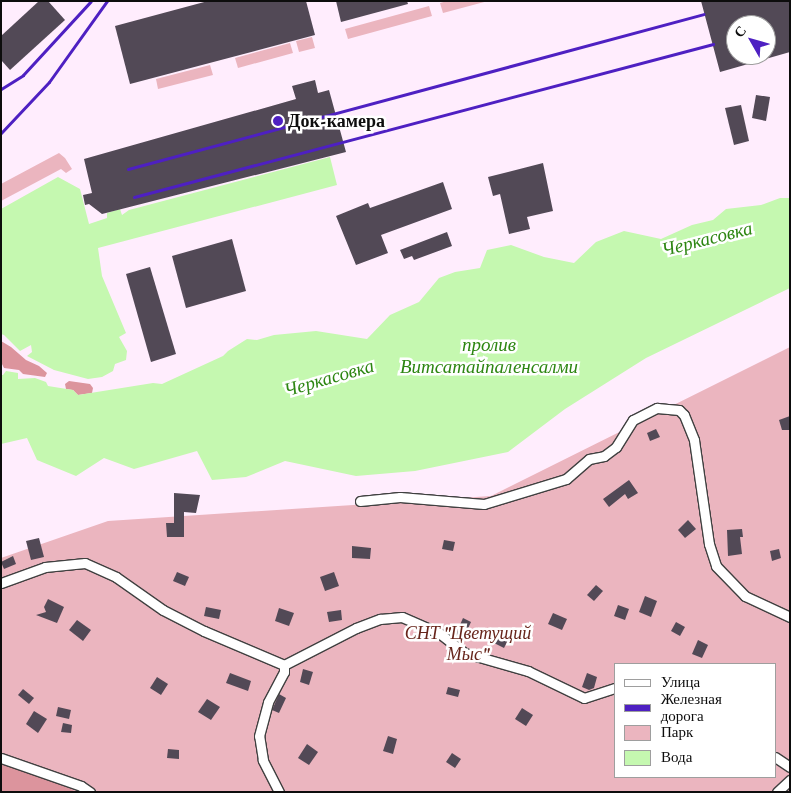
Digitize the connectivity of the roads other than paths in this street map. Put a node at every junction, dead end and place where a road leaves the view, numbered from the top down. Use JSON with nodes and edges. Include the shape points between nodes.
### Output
{"nodes":[{"id":1,"x":360,"y":500,"type":"dead end"},
{"id":2,"x":1,"y":583,"type":"edge"},
{"id":3,"x":790,"y":617,"type":"edge"},
{"id":4,"x":284,"y":666,"type":"junction"},
{"id":5,"x":614,"y":688,"type":"edge"},
{"id":6,"x":1,"y":758,"type":"edge"},
{"id":7,"x":776,"y":758,"type":"edge"},
{"id":8,"x":790,"y":767,"type":"edge"},
{"id":9,"x":790,"y":780,"type":"edge"},
{"id":10,"x":90,"y":792,"type":"edge"},
{"id":11,"x":278,"y":792,"type":"edge"},
{"id":12,"x":777,"y":792,"type":"edge"}],
"edges":[{"from":1,"to":3,"type":"street","via":[[400,497],[484,504],[566,479],[589,459],[604,456],[616,447],[633,420],[657,408],[679,410],[694,440],[708,544],[716,566],[745,596]]},
{"from":2,"to":4,"type":"street","via":[[45,567],[85,563],[116,577],[163,610]]},
{"from":4,"to":5,"type":"street","via":[[356,628],[380,619],[402,617],[439,632],[465,652],[528,671],[584,698]]},
{"from":4,"to":11,"type":"street","via":[[268,702],[259,736],[263,760]]},
{"from":6,"to":10,"type":"street"},
{"from":7,"to":8,"type":"street"},
{"from":9,"to":12,"type":"street"}]}
